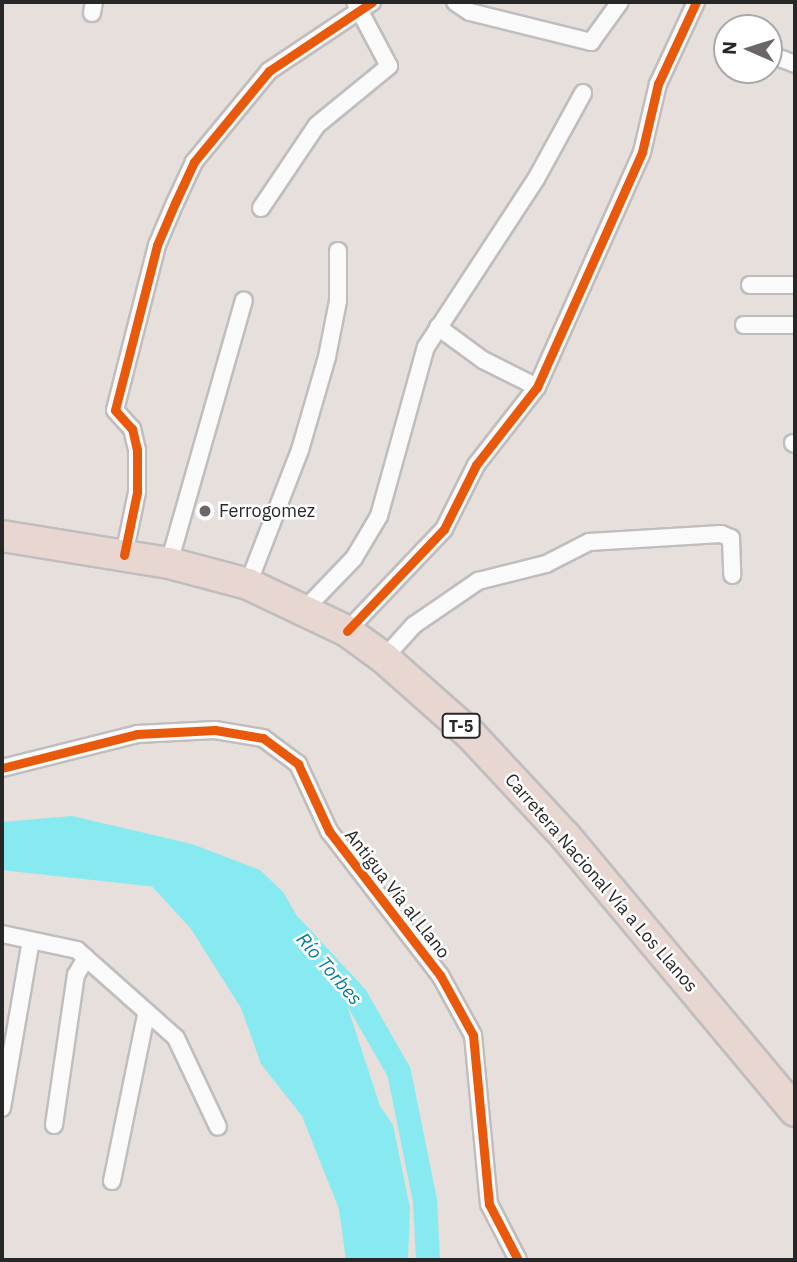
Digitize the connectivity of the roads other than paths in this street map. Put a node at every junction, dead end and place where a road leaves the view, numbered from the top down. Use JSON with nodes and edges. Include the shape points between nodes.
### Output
{"nodes":[{"id":1,"x":372,"y":2,"type":"edge"},
{"id":2,"x":456,"y":2,"type":"edge"},
{"id":3,"x":620,"y":2,"type":"edge"},
{"id":4,"x":696,"y":2,"type":"edge"},
{"id":5,"x":357,"y":8,"type":"edge"},
{"id":6,"x":583,"y":93,"type":"dead end"},
{"id":7,"x":261,"y":208,"type":"dead end"},
{"id":8,"x":338,"y":251,"type":"dead end"},
{"id":9,"x":750,"y":285,"type":"dead end"},
{"id":10,"x":795,"y":285,"type":"edge"},
{"id":11,"x":244,"y":300,"type":"dead end"},
{"id":12,"x":744,"y":325,"type":"dead end"},
{"id":13,"x":795,"y":325,"type":"edge"},
{"id":14,"x":438,"y":327,"type":"junction"},
{"id":15,"x":537,"y":387,"type":"junction"},
{"id":16,"x":2,"y":536,"type":"edge"},
{"id":17,"x":124,"y":555,"type":"junction"},
{"id":18,"x":169,"y":563,"type":"junction"},
{"id":19,"x":732,"y":575,"type":"dead end"},
{"id":20,"x":248,"y":584,"type":"junction"},
{"id":21,"x":305,"y":609,"type":"junction"},
{"id":22,"x":347,"y":631,"type":"junction"},
{"id":23,"x":384,"y":657,"type":"junction"},
{"id":24,"x":2,"y":768,"type":"edge"},
{"id":25,"x":2,"y":934,"type":"edge"},
{"id":26,"x":31,"y":940,"type":"junction"},
{"id":27,"x":86,"y":958,"type":"junction"},
{"id":28,"x":146,"y":1016,"type":"junction"},
{"id":29,"x":2,"y":1108,"type":"edge"},
{"id":30,"x":795,"y":1111,"type":"edge"},
{"id":31,"x":54,"y":1125,"type":"dead end"},
{"id":32,"x":218,"y":1127,"type":"dead end"},
{"id":33,"x":111,"y":1181,"type":"dead end"},
{"id":34,"x":518,"y":1260,"type":"edge"}],
"edges":[{"from":1,"to":5,"type":"street"},
{"from":2,"to":3,"type":"street","via":[[470,12],[591,42]]},
{"from":4,"to":15,"type":"street","via":[[658,84],[642,152]]},
{"from":5,"to":7,"type":"street","via":[[388,66],[317,125]]},
{"from":5,"to":17,"type":"street","via":[[269,71],[194,162],[157,245],[115,410],[132,429],[137,450],[137,492]]},
{"from":6,"to":14,"type":"street","via":[[536,179]]},
{"from":8,"to":20,"type":"street","via":[[338,301],[327,356],[300,450]]},
{"from":9,"to":10,"type":"street"},
{"from":11,"to":18,"type":"street"},
{"from":12,"to":13,"type":"street"},
{"from":14,"to":15,"type":"street","via":[[483,360]]},
{"from":14,"to":21,"type":"street","via":[[419,368],[379,516],[354,558]]},
{"from":15,"to":22,"type":"street","via":[[477,465],[444,529]]},
{"from":16,"to":17,"type":"highway","name":"Carretera Nacional Vía a Los Llanos","number":"T-5"},
{"from":17,"to":18,"type":"highway","name":"Carretera Nacional Vía a Los Llanos","number":"T-5"},
{"from":18,"to":20,"type":"highway","name":"Carretera Nacional Vía a Los Llanos","number":"T-5"},
{"from":19,"to":23,"type":"street","via":[[731,538],[721,534],[589,542],[546,564],[478,581],[414,625]]},
{"from":20,"to":21,"type":"highway","name":"Carretera Nacional Vía a Los Llanos","number":"T-5"},
{"from":21,"to":22,"type":"highway","name":"Carretera Nacional Vía a Los Llanos","number":"T-5"},
{"from":22,"to":23,"type":"highway","name":"Carretera Nacional Vía a Los Llanos","number":"T-5"},
{"from":23,"to":30,"type":"highway","name":"Carretera Nacional Vía a Los Llanos","number":"T-5","via":[[471,735],[566,837]]},
{"from":24,"to":34,"type":"street","name":"Antigua Vía al Llano","via":[[137,734],[215,730],[263,738],[298,764],[329,831],[440,975],[473,1035],[489,1204]]},
{"from":25,"to":26,"type":"street"},
{"from":26,"to":27,"type":"street","via":[[77,950]]},
{"from":26,"to":29,"type":"street"},
{"from":27,"to":28,"type":"street"},
{"from":27,"to":31,"type":"street","via":[[76,975]]},
{"from":28,"to":32,"type":"street","via":[[176,1038]]},
{"from":28,"to":33,"type":"street"}]}
